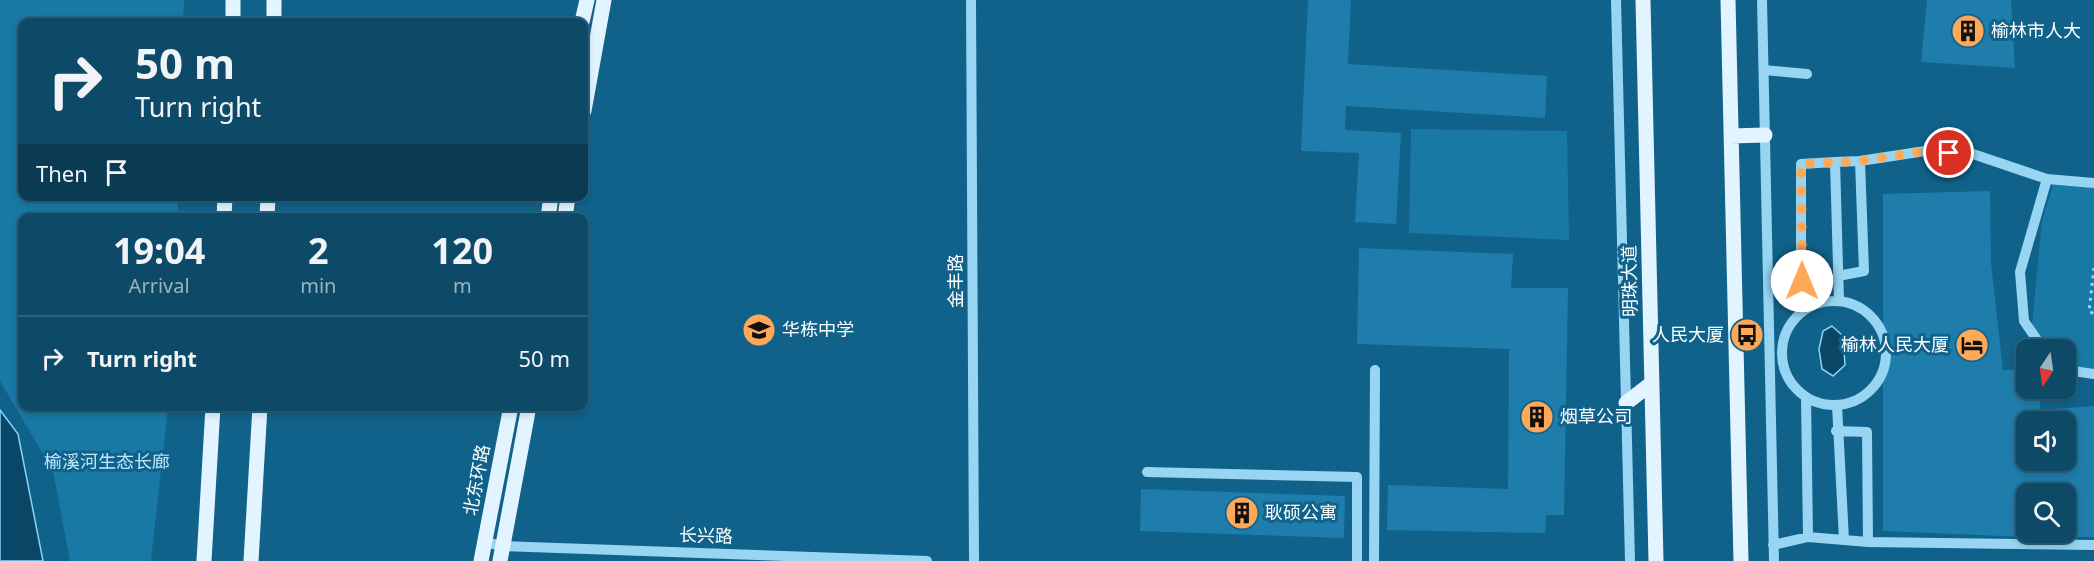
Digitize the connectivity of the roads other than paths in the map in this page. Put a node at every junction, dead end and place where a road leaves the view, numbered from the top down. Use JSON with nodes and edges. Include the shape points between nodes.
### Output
{"nodes":[{"id":1,"x":233,"y":0,"type":"edge"},
{"id":2,"x":274,"y":0,"type":"edge"},
{"id":3,"x":587,"y":0,"type":"edge"},
{"id":4,"x":603,"y":0,"type":"edge"},
{"id":5,"x":972,"y":0,"type":"edge"},
{"id":6,"x":1616,"y":0,"type":"edge"},
{"id":7,"x":1643,"y":0,"type":"edge"},
{"id":8,"x":1728,"y":0,"type":"edge"},
{"id":9,"x":1762,"y":0,"type":"edge"},
{"id":10,"x":232,"y":18,"type":"edge"},
{"id":11,"x":274,"y":18,"type":"edge"},
{"id":12,"x":583,"y":18,"type":"edge"},
{"id":13,"x":1764,"y":70,"type":"junction"},
{"id":14,"x":1807,"y":74,"type":"dead end"},
{"id":15,"x":588,"y":88,"type":"edge"},
{"id":16,"x":1765,"y":135,"type":"junction"},
{"id":17,"x":1731,"y":136,"type":"junction"},
{"id":18,"x":1860,"y":161,"type":"junction"},
{"id":19,"x":1834,"y":162,"type":"junction"},
{"id":20,"x":2047,"y":179,"type":"junction"},
{"id":21,"x":2094,"y":183,"type":"edge"},
{"id":22,"x":1839,"y":276,"type":"junction"},
{"id":23,"x":1839,"y":301,"type":"junction"},
{"id":24,"x":1806,"y":309,"type":"junction"},
{"id":25,"x":2036,"y":339,"type":"edge"},
{"id":26,"x":1375,"y":370,"type":"dead end"},
{"id":27,"x":2076,"y":371,"type":"edge"},
{"id":28,"x":2094,"y":374,"type":"edge"},
{"id":29,"x":1652,"y":383,"type":"junction"},
{"id":30,"x":1806,"y":397,"type":"junction"},
{"id":31,"x":1626,"y":403,"type":"junction"},
{"id":32,"x":1836,"y":405,"type":"junction"},
{"id":33,"x":213,"y":411,"type":"edge"},
{"id":34,"x":260,"y":411,"type":"edge"},
{"id":35,"x":510,"y":411,"type":"edge"},
{"id":36,"x":528,"y":411,"type":"edge"},
{"id":37,"x":1836,"y":431,"type":"junction"},
{"id":38,"x":1147,"y":472,"type":"dead end"},
{"id":39,"x":1345,"y":485,"type":"dead end"},
{"id":40,"x":1357,"y":485,"type":"junction"},
{"id":41,"x":1808,"y":537,"type":"junction"},
{"id":42,"x":1844,"y":540,"type":"junction"},
{"id":43,"x":484,"y":542,"type":"junction"},
{"id":44,"x":1868,"y":542,"type":"junction"},
{"id":45,"x":1773,"y":545,"type":"junction"},
{"id":46,"x":2094,"y":545,"type":"edge"},
{"id":47,"x":501,"y":553,"type":"edge"},
{"id":48,"x":204,"y":561,"type":"edge"},
{"id":49,"x":251,"y":561,"type":"edge"},
{"id":50,"x":481,"y":561,"type":"edge"},
{"id":51,"x":927,"y":561,"type":"edge"},
{"id":52,"x":974,"y":561,"type":"edge"},
{"id":53,"x":1357,"y":561,"type":"edge"},
{"id":54,"x":1374,"y":561,"type":"edge"},
{"id":55,"x":1630,"y":561,"type":"edge"},
{"id":56,"x":1656,"y":561,"type":"edge"},
{"id":57,"x":1740,"y":561,"type":"edge"},
{"id":58,"x":1774,"y":561,"type":"edge"}],
"edges":[{"from":1,"to":10,"type":"main road"},
{"from":2,"to":11,"type":"main road"},
{"from":3,"to":12,"type":"main road"},
{"from":4,"to":15,"type":"main road"},
{"from":5,"to":52,"type":"street","name":"金丰路"},
{"from":6,"to":31,"type":"street"},
{"from":7,"to":29,"type":"main road","name":"明珠大道"},
{"from":8,"to":17,"type":"main road"},
{"from":9,"to":13,"type":"street"},
{"from":13,"to":14,"type":"street"},
{"from":13,"to":16,"type":"street"},
{"from":16,"to":17,"type":"main road"},
{"from":16,"to":45,"type":"street"},
{"from":17,"to":57,"type":"main road"},
{"from":18,"to":19,"type":"street"},
{"from":18,"to":20,"type":"street","via":[[1925,151],[1973,154]]},
{"from":18,"to":22,"type":"street","via":[[1864,271]]},
{"from":19,"to":22,"type":"street"},
{"from":19,"to":24,"type":"street","via":[[1801,164],[1802,281]]},
{"from":20,"to":21,"type":"street"},
{"from":20,"to":25,"type":"street","via":[[2020,272],[2024,321]]},
{"from":22,"to":23,"type":"street"},
{"from":23,"to":24,"type":"street","via":[[1822,302]]},
{"from":23,"to":32,"type":"street","via":[[1856,305],[1871,315],[1887,345],[1881,379],[1870,392],[1856,401]]},
{"from":24,"to":30,"type":"street","via":[[1793,320],[1781,353],[1789,378]]},
{"from":26,"to":54,"type":"street"},
{"from":27,"to":28,"type":"street"},
{"from":29,"to":31,"type":"main road"},
{"from":29,"to":56,"type":"main road","name":"明珠大道"},
{"from":30,"to":32,"type":"street"},
{"from":30,"to":41,"type":"street"},
{"from":31,"to":55,"type":"street"},
{"from":32,"to":37,"type":"street"},
{"from":33,"to":48,"type":"main road"},
{"from":34,"to":49,"type":"main road"},
{"from":35,"to":43,"type":"main road","name":"北东环路"},
{"from":36,"to":47,"type":"main road","name":"北东环路"},
{"from":37,"to":42,"type":"street"},
{"from":37,"to":44,"type":"street","via":[[1867,432]]},
{"from":38,"to":40,"type":"street","via":[[1357,477]]},
{"from":39,"to":40,"type":"street"},
{"from":40,"to":53,"type":"street"},
{"from":41,"to":42,"type":"street"},
{"from":41,"to":45,"type":"street"},
{"from":42,"to":44,"type":"street"},
{"from":43,"to":47,"type":"street","name":"长兴路"},
{"from":43,"to":50,"type":"main road","name":"北东环路"},
{"from":44,"to":46,"type":"street"},
{"from":45,"to":58,"type":"street"},
{"from":47,"to":51,"type":"street","name":"长兴路"}]}
